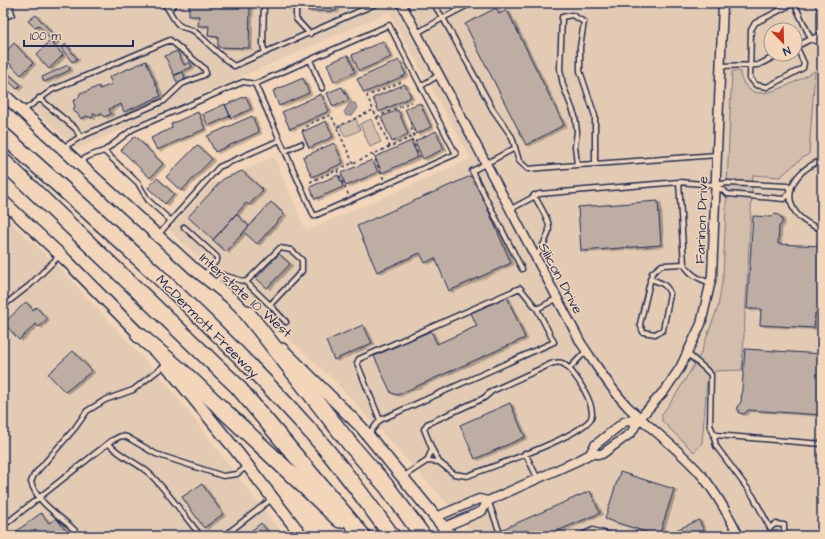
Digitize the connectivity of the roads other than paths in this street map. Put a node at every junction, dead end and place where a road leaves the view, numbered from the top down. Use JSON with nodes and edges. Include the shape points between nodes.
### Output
{"nodes":[{"id":1,"x":8,"y":3,"type":"edge"},
{"id":2,"x":163,"y":3,"type":"edge"},
{"id":3,"x":175,"y":3,"type":"edge"},
{"id":4,"x":264,"y":3,"type":"edge"},
{"id":5,"x":296,"y":3,"type":"edge"},
{"id":6,"x":378,"y":3,"type":"edge"},
{"id":7,"x":401,"y":3,"type":"edge"},
{"id":8,"x":433,"y":3,"type":"edge"},
{"id":9,"x":472,"y":3,"type":"edge"},
{"id":10,"x":723,"y":3,"type":"edge"},
{"id":11,"x":794,"y":3,"type":"edge"},
{"id":12,"x":368,"y":5,"type":"edge"},
{"id":13,"x":169,"y":10,"type":"junction"},
{"id":14,"x":3,"y":18,"type":"edge"},
{"id":15,"x":442,"y":18,"type":"junction"},
{"id":16,"x":417,"y":33,"type":"junction"},
{"id":17,"x":310,"y":34,"type":"junction"},
{"id":18,"x":822,"y":34,"type":"edge"},
{"id":19,"x":811,"y":39,"type":"junction"},
{"id":20,"x":803,"y":42,"type":"edge"},
{"id":21,"x":822,"y":44,"type":"edge"},
{"id":22,"x":265,"y":53,"type":"junction"},
{"id":23,"x":310,"y":60,"type":"junction"},
{"id":24,"x":803,"y":60,"type":"edge"},
{"id":25,"x":763,"y":62,"type":"edge"},
{"id":26,"x":720,"y":66,"type":"junction"},
{"id":27,"x":750,"y":66,"type":"junction"},
{"id":28,"x":440,"y":74,"type":"junction"},
{"id":29,"x":255,"y":84,"type":"junction"},
{"id":30,"x":421,"y":86,"type":"junction"},
{"id":31,"x":322,"y":88,"type":"dead end"},
{"id":32,"x":3,"y":94,"type":"edge"},
{"id":33,"x":39,"y":98,"type":"junction"},
{"id":34,"x":22,"y":111,"type":"junction"},
{"id":35,"x":822,"y":133,"type":"edge"},
{"id":36,"x":3,"y":135,"type":"edge"},
{"id":37,"x":80,"y":137,"type":"junction"},
{"id":38,"x":280,"y":140,"type":"junction"},
{"id":39,"x":301,"y":144,"type":"dead end"},
{"id":40,"x":63,"y":148,"type":"junction"},
{"id":41,"x":515,"y":148,"type":"junction"},
{"id":42,"x":104,"y":151,"type":"junction"},
{"id":43,"x":285,"y":151,"type":"junction"},
{"id":44,"x":717,"y":155,"type":"junction"},
{"id":45,"x":3,"y":161,"type":"edge"},
{"id":46,"x":79,"y":162,"type":"junction"},
{"id":47,"x":821,"y":162,"type":"edge"},
{"id":48,"x":595,"y":164,"type":"junction"},
{"id":49,"x":487,"y":165,"type":"junction"},
{"id":50,"x":577,"y":165,"type":"junction"},
{"id":51,"x":679,"y":182,"type":"junction"},
{"id":52,"x":715,"y":186,"type":"junction"},
{"id":53,"x":790,"y":193,"type":"junction"},
{"id":54,"x":534,"y":196,"type":"junction"},
{"id":55,"x":4,"y":205,"type":"edge"},
{"id":56,"x":511,"y":209,"type":"junction"},
{"id":57,"x":171,"y":221,"type":"junction"},
{"id":58,"x":184,"y":227,"type":"dead end"},
{"id":59,"x":822,"y":228,"type":"edge"},
{"id":60,"x":158,"y":235,"type":"junction"},
{"id":61,"x":60,"y":255,"type":"junction"},
{"id":62,"x":536,"y":257,"type":"junction"},
{"id":63,"x":684,"y":264,"type":"junction"},
{"id":64,"x":522,"y":269,"type":"dead end"},
{"id":65,"x":203,"y":276,"type":"junction"},
{"id":66,"x":650,"y":279,"type":"junction"},
{"id":67,"x":246,"y":282,"type":"junction"},
{"id":68,"x":711,"y":282,"type":"junction"},
{"id":69,"x":213,"y":284,"type":"junction"},
{"id":70,"x":558,"y":298,"type":"junction"},
{"id":71,"x":270,"y":305,"type":"junction"},
{"id":72,"x":3,"y":306,"type":"edge"},
{"id":73,"x":537,"y":309,"type":"junction"},
{"id":74,"x":247,"y":314,"type":"junction"},
{"id":75,"x":286,"y":322,"type":"dead end"},
{"id":76,"x":140,"y":335,"type":"junction"},
{"id":77,"x":586,"y":351,"type":"junction"},
{"id":78,"x":688,"y":353,"type":"junction"},
{"id":79,"x":166,"y":364,"type":"junction"},
{"id":80,"x":569,"y":369,"type":"junction"},
{"id":81,"x":640,"y":418,"type":"junction"},
{"id":82,"x":380,"y":420,"type":"junction"},
{"id":83,"x":713,"y":432,"type":"junction"},
{"id":84,"x":368,"y":435,"type":"junction"},
{"id":85,"x":108,"y":443,"type":"junction"},
{"id":86,"x":822,"y":444,"type":"edge"},
{"id":87,"x":432,"y":449,"type":"junction"},
{"id":88,"x":525,"y":453,"type":"junction"},
{"id":89,"x":590,"y":454,"type":"junction"},
{"id":90,"x":427,"y":461,"type":"junction"},
{"id":91,"x":439,"y":462,"type":"junction"},
{"id":92,"x":248,"y":466,"type":"junction"},
{"id":93,"x":402,"y":477,"type":"junction"},
{"id":94,"x":538,"y":479,"type":"junction"},
{"id":95,"x":38,"y":498,"type":"junction"},
{"id":96,"x":273,"y":498,"type":"junction"},
{"id":97,"x":488,"y":501,"type":"junction"},
{"id":98,"x":436,"y":517,"type":"junction"},
{"id":99,"x":3,"y":526,"type":"edge"},
{"id":100,"x":444,"y":527,"type":"junction"},
{"id":101,"x":593,"y":530,"type":"junction"},
{"id":102,"x":300,"y":535,"type":"edge"},
{"id":103,"x":80,"y":536,"type":"edge"},
{"id":104,"x":201,"y":536,"type":"edge"},
{"id":105,"x":224,"y":536,"type":"edge"},
{"id":106,"x":357,"y":536,"type":"edge"},
{"id":107,"x":364,"y":536,"type":"edge"},
{"id":108,"x":392,"y":536,"type":"edge"},
{"id":109,"x":423,"y":536,"type":"edge"},
{"id":110,"x":451,"y":536,"type":"edge"},
{"id":111,"x":501,"y":536,"type":"edge"},
{"id":112,"x":580,"y":536,"type":"edge"},
{"id":113,"x":596,"y":536,"type":"edge"},
{"id":114,"x":614,"y":536,"type":"edge"},
{"id":115,"x":739,"y":536,"type":"edge"},
{"id":116,"x":784,"y":536,"type":"edge"}],
"edges":[{"from":1,"to":14,"type":"lane","via":[[12,14]]},
{"from":2,"to":13,"type":"lane"},
{"from":3,"to":13,"type":"lane"},
{"from":4,"to":22,"type":"lane"},
{"from":5,"to":17,"type":"lane","via":[[296,19]]},
{"from":6,"to":12,"type":"lane"},
{"from":7,"to":16,"type":"street","name":"Silicon Drive"},
{"from":8,"to":15,"type":"lane"},
{"from":9,"to":15,"type":"lane"},
{"from":10,"to":26,"type":"street","name":"Farinon Drive"},
{"from":11,"to":19,"type":"lane"},
{"from":11,"to":27,"type":"lane","via":[[755,23],[751,30]]},
{"from":12,"to":17,"type":"lane"},
{"from":13,"to":22,"type":"lane","via":[[180,26],[193,30],[234,66]]},
{"from":15,"to":16,"type":"lane"},
{"from":15,"to":41,"type":"lane","via":[[493,110],[512,137]]},
{"from":16,"to":28,"type":"street","name":"Silicon Drive"},
{"from":17,"to":22,"type":"lane"},
{"from":18,"to":19,"type":"lane"},
{"from":19,"to":20,"type":"lane"},
{"from":19,"to":21,"type":"lane"},
{"from":23,"to":29,"type":"lane"},
{"from":23,"to":30,"type":"lane","via":[[389,26]]},
{"from":23,"to":31,"type":"lane"},
{"from":24,"to":27,"type":"lane","via":[[803,68],[767,87],[756,85],[750,78]]},
{"from":25,"to":27,"type":"lane"},
{"from":26,"to":27,"type":"lane"},
{"from":26,"to":44,"type":"street","name":"Farinon Drive"},
{"from":28,"to":30,"type":"lane"},
{"from":28,"to":49,"type":"street","name":"Silicon Drive"},
{"from":29,"to":38,"type":"lane"},
{"from":29,"to":42,"type":"lane","via":[[243,82],[133,129]]},
{"from":30,"to":43,"type":"lane","via":[[456,154],[314,216]]},
{"from":32,"to":34,"type":"main road","name":"Interstate 10 West"},
{"from":33,"to":34,"type":"lane"},
{"from":33,"to":37,"type":"lane","via":[[76,129]]},
{"from":33,"to":37,"type":"lane","via":[[52,90],[170,40],[204,68],[204,75],[182,84],[164,101]]},
{"from":34,"to":40,"type":"main road","name":"Interstate 10 West"},
{"from":35,"to":47,"type":"lane"},
{"from":36,"to":108,"type":"highway","name":"McDermott Freeway","via":[[213,329],[305,425]]},
{"from":37,"to":40,"type":"lane"},
{"from":38,"to":43,"type":"lane"},
{"from":38,"to":57,"type":"lane","via":[[219,167]]},
{"from":39,"to":43,"type":"lane"},
{"from":40,"to":46,"type":"main road","name":"Interstate 10 West"},
{"from":41,"to":49,"type":"lane"},
{"from":41,"to":50,"type":"lane","via":[[519,161],[528,169]]},
{"from":42,"to":46,"type":"lane"},
{"from":42,"to":57,"type":"lane","via":[[138,184],[148,200]]},
{"from":44,"to":48,"type":"lane"},
{"from":44,"to":52,"type":"street","name":"Farinon Drive"},
{"from":45,"to":107,"type":"highway","name":"McDermott Freeway","via":[[238,386]]},
{"from":46,"to":60,"type":"main road","name":"Interstate 10 West"},
{"from":47,"to":53,"type":"lane","via":[[803,170],[791,185]]},
{"from":48,"to":50,"type":"lane"},
{"from":48,"to":50,"type":"lane","via":[[595,116],[580,71],[584,22],[572,15],[562,17],[560,69],[563,85],[575,116]]},
{"from":49,"to":56,"type":"street","name":"Silicon Drive"},
{"from":49,"to":64,"type":"lane","via":[[472,171]]},
{"from":51,"to":52,"type":"lane"},
{"from":51,"to":54,"type":"lane"},
{"from":51,"to":63,"type":"lane"},
{"from":52,"to":53,"type":"lane","via":[[728,194],[784,199]]},
{"from":52,"to":53,"type":"lane","via":[[728,183],[788,186]]},
{"from":52,"to":68,"type":"street","name":"Farinon Drive"},
{"from":53,"to":59,"type":"lane","via":[[791,203],[797,214],[808,223]]},
{"from":54,"to":56,"type":"lane"},
{"from":54,"to":62,"type":"lane","via":[[548,220],[550,229]]},
{"from":55,"to":61,"type":"main road"},
{"from":56,"to":62,"type":"street","name":"Silicon Drive"},
{"from":57,"to":60,"type":"lane"},
{"from":58,"to":65,"type":"lane","via":[[217,256],[217,260]]},
{"from":60,"to":65,"type":"main road","name":"Interstate 10 West"},
{"from":61,"to":72,"type":"lane","via":[[33,282]]},
{"from":61,"to":76,"type":"main road"},
{"from":62,"to":70,"type":"street","name":"Silicon Drive"},
{"from":63,"to":66,"type":"lane","via":[[662,265],[652,273]]},
{"from":63,"to":68,"type":"lane","via":[[688,271],[698,278]]},
{"from":65,"to":69,"type":"main road","name":"Interstate 10 West"},
{"from":66,"to":66,"type":"lane","via":[[640,324],[643,332],[655,334],[663,330],[670,294],[664,284]]},
{"from":67,"to":69,"type":"lane","via":[[223,275]]},
{"from":67,"to":71,"type":"lane"},
{"from":67,"to":71,"type":"lane","via":[[280,248],[291,250],[302,260],[302,271]]},
{"from":68,"to":78,"type":"street","name":"Farinon Drive","via":[[701,324]]},
{"from":69,"to":74,"type":"main road","name":"Interstate 10 West"},
{"from":70,"to":73,"type":"lane"},
{"from":70,"to":77,"type":"street","name":"Silicon Drive"},
{"from":71,"to":75,"type":"lane"},
{"from":73,"to":82,"type":"lane","via":[[554,342]]},
{"from":73,"to":82,"type":"lane","via":[[520,288],[359,359],[357,363]]},
{"from":74,"to":84,"type":"main road","name":"Interstate 10 West"},
{"from":74,"to":109,"type":"highway","via":[[387,487]]},
{"from":76,"to":79,"type":"main road"},
{"from":76,"to":106,"type":"highway"},
{"from":77,"to":80,"type":"lane"},
{"from":77,"to":81,"type":"street","name":"Silicon Drive","via":[[611,388]]},
{"from":78,"to":81,"type":"street","name":"Farinon Drive","via":[[665,390]]},
{"from":78,"to":83,"type":"lane","via":[[711,375],[710,425]]},
{"from":79,"to":92,"type":"main road"},
{"from":79,"to":95,"type":"lane","via":[[133,390],[105,400],[87,411],[34,475],[31,482]]},
{"from":80,"to":87,"type":"lane","via":[[561,363],[553,363],[427,424],[424,429]]},
{"from":80,"to":88,"type":"lane","via":[[589,399],[593,412],[591,419],[562,438]]},
{"from":81,"to":89,"type":"street","name":"Farinon Drive","via":[[624,422],[595,444]]},
{"from":81,"to":89,"type":"street","name":"Farinon Drive","via":[[631,433],[618,444],[602,454]]},
{"from":81,"to":115,"type":"street","name":"Silicon Drive","via":[[703,478],[721,503]]},
{"from":82,"to":84,"type":"lane"},
{"from":83,"to":86,"type":"lane","via":[[724,437]]},
{"from":83,"to":116,"type":"lane","via":[[716,446],[753,496],[770,528],[775,524],[784,525]]},
{"from":84,"to":93,"type":"main road","name":"Interstate 10 West"},
{"from":85,"to":92,"type":"lane","via":[[116,438],[127,438],[156,454],[223,476],[236,474]]},
{"from":85,"to":95,"type":"lane"},
{"from":85,"to":104,"type":"lane","via":[[117,453],[144,469],[160,484]]},
{"from":87,"to":90,"type":"lane"},
{"from":87,"to":91,"type":"lane"},
{"from":88,"to":91,"type":"lane","via":[[467,476],[454,474]]},
{"from":88,"to":94,"type":"lane"},
{"from":89,"to":94,"type":"street","name":"Farinon Drive"},
{"from":90,"to":91,"type":"lane"},
{"from":90,"to":93,"type":"lane"},
{"from":92,"to":96,"type":"main road"},
{"from":93,"to":98,"type":"main road","name":"Interstate 10 West"},
{"from":94,"to":97,"type":"street","name":"Farinon Drive"},
{"from":95,"to":99,"type":"lane"},
{"from":95,"to":103,"type":"lane"},
{"from":96,"to":102,"type":"main road"},
{"from":96,"to":105,"type":"lane"},
{"from":97,"to":98,"type":"street","name":"Farinon Drive","via":[[479,498]]},
{"from":97,"to":100,"type":"street","name":"Farinon Drive","via":[[482,511]]},
{"from":97,"to":111,"type":"lane"},
{"from":98,"to":100,"type":"main road","name":"Interstate 10 West"},
{"from":100,"to":110,"type":"main road","name":"Interstate 10 West"},
{"from":101,"to":112,"type":"lane"},
{"from":101,"to":113,"type":"lane"},
{"from":101,"to":114,"type":"lane"}]}
